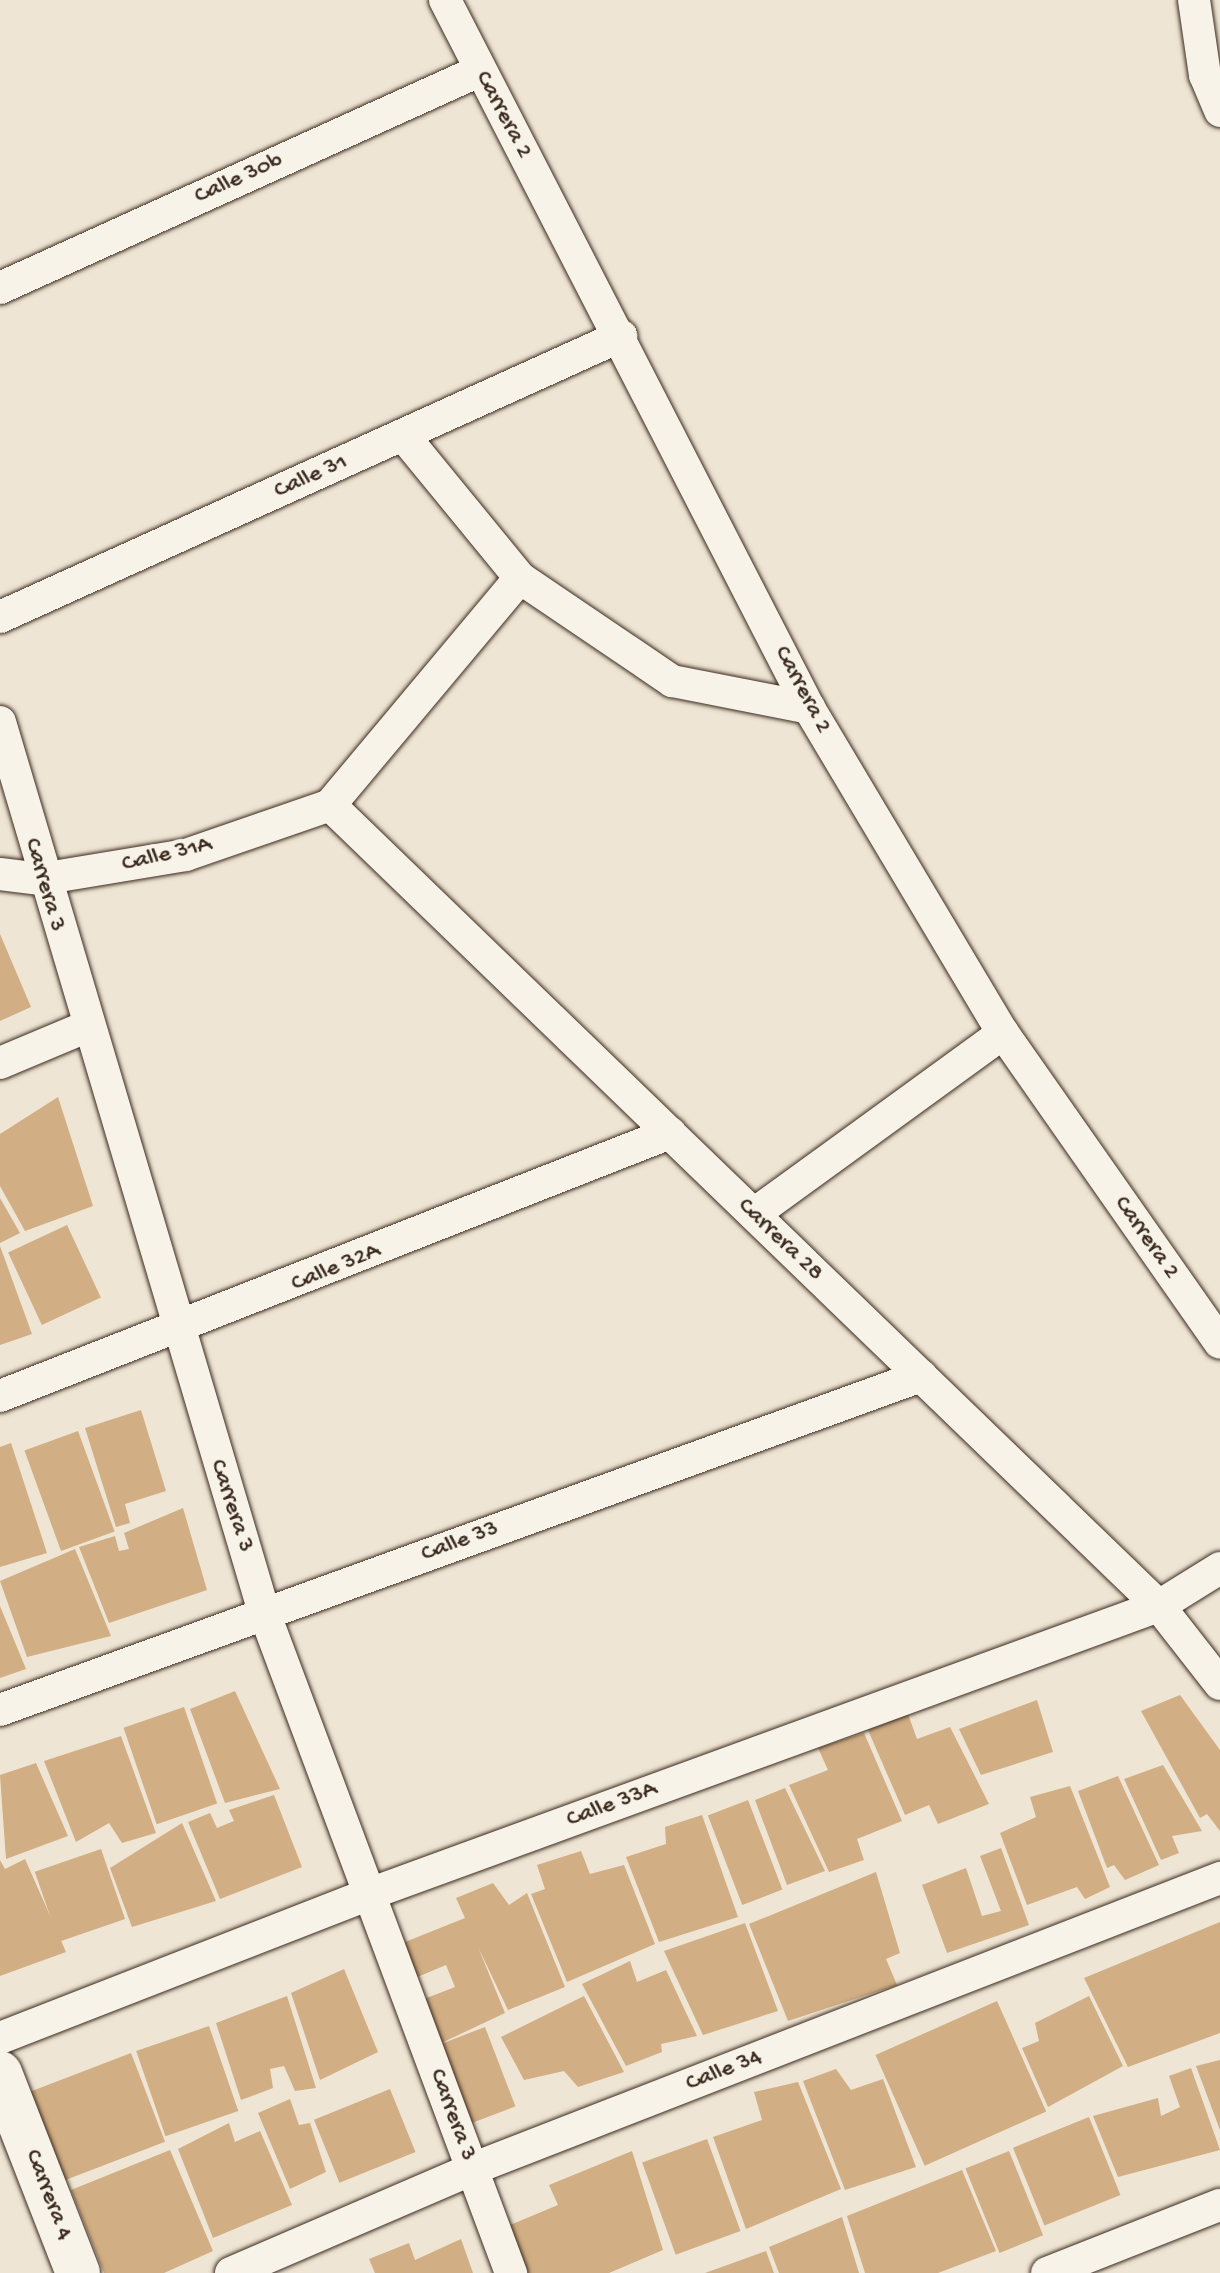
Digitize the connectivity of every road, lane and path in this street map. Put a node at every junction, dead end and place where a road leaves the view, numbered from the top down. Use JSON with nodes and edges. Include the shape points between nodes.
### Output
{"nodes":[{"id":1,"x":445,"y":0,"type":"edge"},
{"id":2,"x":1194,"y":0,"type":"edge"},
{"id":3,"x":479,"y":71,"type":"junction"},
{"id":4,"x":1220,"y":111,"type":"edge"},
{"id":5,"x":0,"y":288,"type":"edge"},
{"id":6,"x":621,"y":336,"type":"junction"},
{"id":7,"x":403,"y":435,"type":"junction"},
{"id":8,"x":520,"y":578,"type":"junction"},
{"id":9,"x":0,"y":617,"type":"edge"},
{"id":10,"x":809,"y":708,"type":"junction"},
{"id":11,"x":0,"y":722,"type":"edge"},
{"id":12,"x":330,"y":805,"type":"junction"},
{"id":13,"x":0,"y":874,"type":"edge"},
{"id":14,"x":41,"y":879,"type":"junction"},
{"id":15,"x":86,"y":1027,"type":"junction"},
{"id":16,"x":1003,"y":1033,"type":"junction"},
{"id":17,"x":0,"y":1063,"type":"edge"},
{"id":18,"x":670,"y":1133,"type":"junction"},
{"id":19,"x":754,"y":1214,"type":"junction"},
{"id":20,"x":176,"y":1332,"type":"junction"},
{"id":21,"x":1220,"y":1343,"type":"edge"},
{"id":22,"x":921,"y":1376,"type":"junction"},
{"id":23,"x":0,"y":1396,"type":"edge"},
{"id":24,"x":1220,"y":1568,"type":"edge"},
{"id":25,"x":1159,"y":1606,"type":"junction"},
{"id":26,"x":264,"y":1612,"type":"junction"},
{"id":27,"x":1220,"y":1684,"type":"edge"},
{"id":28,"x":0,"y":1710,"type":"edge"},
{"id":29,"x":1220,"y":1878,"type":"edge"},
{"id":30,"x":372,"y":1893,"type":"junction"},
{"id":31,"x":0,"y":2038,"type":"edge"},
{"id":32,"x":0,"y":2073,"type":"edge"},
{"id":33,"x":472,"y":2169,"type":"junction"},
{"id":34,"x":1220,"y":2205,"type":"edge"},
{"id":35,"x":78,"y":2273,"type":"edge"},
{"id":36,"x":231,"y":2273,"type":"edge"},
{"id":37,"x":511,"y":2273,"type":"edge"},
{"id":38,"x":1047,"y":2273,"type":"edge"}],
"edges":[{"from":1,"to":3,"type":"street","name":"Carrera 2"},
{"from":2,"to":4,"type":"street","via":[[1205,75]]},
{"from":3,"to":5,"type":"street","name":"Calle 30b"},
{"from":3,"to":6,"type":"street","name":"Carrera 2"},
{"from":6,"to":7,"type":"street","name":"Calle 31"},
{"from":6,"to":10,"type":"street","name":"Carrera 2"},
{"from":7,"to":8,"type":"street"},
{"from":7,"to":9,"type":"street","name":"Calle 31"},
{"from":8,"to":10,"type":"street","via":[[672,681]]},
{"from":8,"to":12,"type":"street"},
{"from":10,"to":16,"type":"street","name":"Carrera 2"},
{"from":11,"to":14,"type":"street","name":"Carrera 3"},
{"from":12,"to":14,"type":"street","name":"Calle 31A","via":[[186,855]]},
{"from":12,"to":18,"type":"street","name":"Carrera 28"},
{"from":13,"to":14,"type":"street","name":"Calle 31A"},
{"from":14,"to":15,"type":"street","name":"Carrera 3"},
{"from":15,"to":17,"type":"street"},
{"from":15,"to":20,"type":"street","name":"Carrera 3"},
{"from":16,"to":19,"type":"street"},
{"from":16,"to":21,"type":"street","name":"Carrera 2"},
{"from":18,"to":19,"type":"street","name":"Carrera 28"},
{"from":18,"to":20,"type":"street","name":"Calle 32A"},
{"from":19,"to":22,"type":"street","name":"Carrera 28"},
{"from":20,"to":23,"type":"street","name":"Calle 32A"},
{"from":20,"to":26,"type":"street","name":"Carrera 3"},
{"from":22,"to":25,"type":"street","name":"Carrera 28"},
{"from":22,"to":26,"type":"street","name":"Calle 33"},
{"from":24,"to":25,"type":"street","name":"Calle 33A"},
{"from":25,"to":27,"type":"street","name":"Carrera 28"},
{"from":25,"to":30,"type":"street","name":"Calle 33A"},
{"from":26,"to":28,"type":"street","name":"Calle 33"},
{"from":26,"to":30,"type":"street","name":"Carrera 3"},
{"from":29,"to":33,"type":"street","name":"Calle 34"},
{"from":30,"to":31,"type":"street","name":"Calle 33A"},
{"from":30,"to":33,"type":"street","name":"Carrera 3"},
{"from":32,"to":35,"type":"main road","name":"Carrera 4"},
{"from":33,"to":36,"type":"street","name":"Calle 34"},
{"from":33,"to":37,"type":"street","name":"Carrera 3"},
{"from":34,"to":38,"type":"street"}]}
